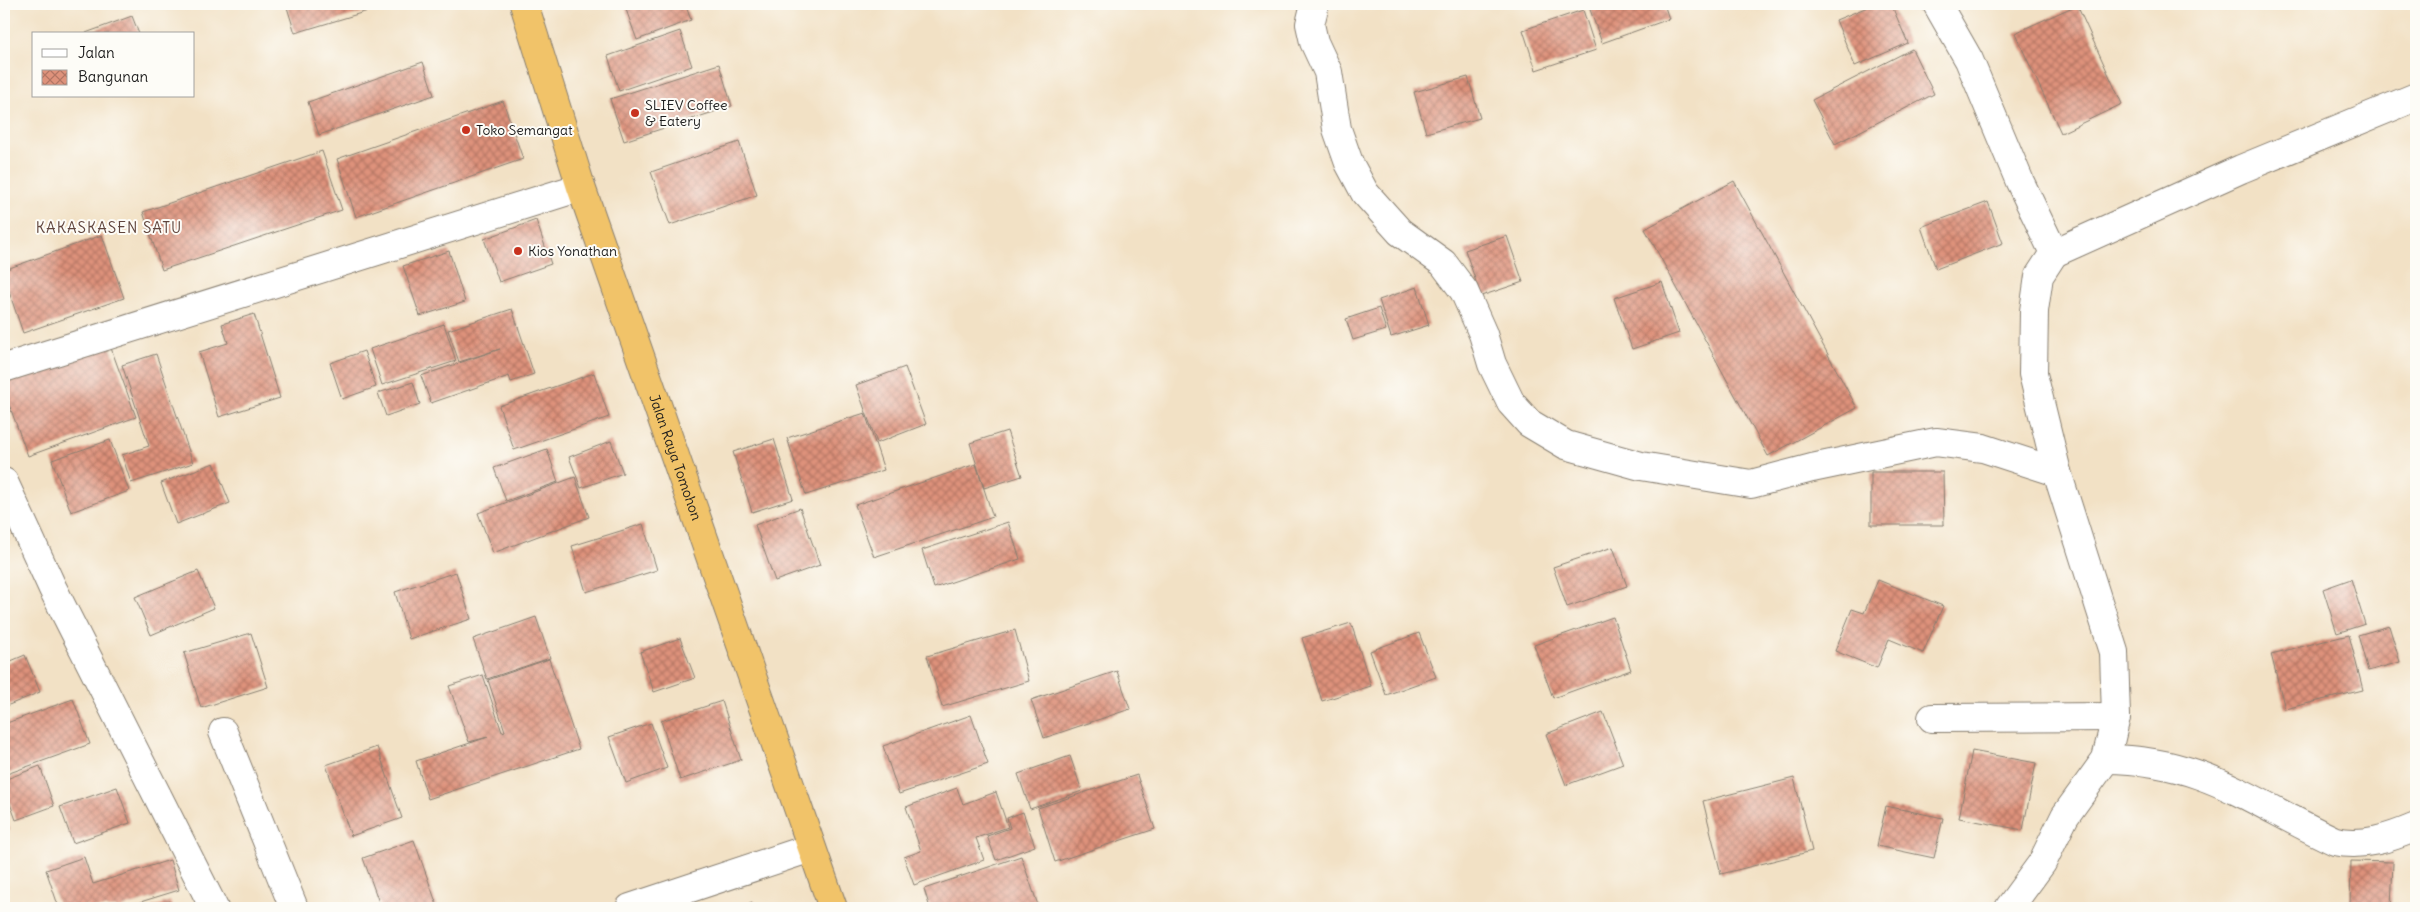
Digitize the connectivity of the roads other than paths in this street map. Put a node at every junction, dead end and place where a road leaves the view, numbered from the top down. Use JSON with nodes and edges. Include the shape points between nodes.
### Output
{"nodes":[{"id":1,"x":524,"y":4,"type":"edge"},
{"id":2,"x":1315,"y":4,"type":"edge"},
{"id":3,"x":1937,"y":4,"type":"edge"},
{"id":4,"x":2416,"y":97,"type":"edge"},
{"id":5,"x":581,"y":187,"type":"junction"},
{"id":6,"x":2054,"y":253,"type":"junction"},
{"id":7,"x":4,"y":368,"type":"edge"},
{"id":8,"x":2057,"y":472,"type":"junction"},
{"id":9,"x":4,"y":482,"type":"edge"},
{"id":10,"x":2116,"y":717,"type":"junction"},
{"id":11,"x":1932,"y":718,"type":"dead end"},
{"id":12,"x":222,"y":732,"type":"dead end"},
{"id":13,"x":2106,"y":759,"type":"junction"},
{"id":14,"x":2416,"y":827,"type":"edge"},
{"id":15,"x":811,"y":848,"type":"junction"},
{"id":16,"x":214,"y":908,"type":"edge"},
{"id":17,"x":294,"y":908,"type":"edge"},
{"id":18,"x":630,"y":908,"type":"edge"},
{"id":19,"x":833,"y":908,"type":"edge"},
{"id":20,"x":2009,"y":908,"type":"edge"}],
"edges":[{"from":1,"to":5,"type":"highway","name":"Jalan Raya Tomohon"},
{"from":2,"to":8,"type":"street","via":[[1310,24],[1314,42],[1328,72],[1337,129],[1349,163],[1365,193],[1400,232],[1443,263],[1464,291],[1511,403],[1529,423],[1566,445],[1642,466],[1751,484],[1936,442],[1983,448]]},
{"from":3,"to":6,"type":"street","via":[[1969,60]]},
{"from":4,"to":6,"type":"street","via":[[2241,169]]},
{"from":5,"to":7,"type":"street"},
{"from":5,"to":15,"type":"highway","name":"Jalan Raya Tomohon"},
{"from":6,"to":8,"type":"street","via":[[2039,276],[2034,312],[2033,374]]},
{"from":8,"to":10,"type":"street","via":[[2114,652]]},
{"from":9,"to":16,"type":"street","via":[[53,589]]},
{"from":10,"to":11,"type":"street"},
{"from":10,"to":13,"type":"street"},
{"from":12,"to":17,"type":"street"},
{"from":13,"to":14,"type":"street","via":[[2137,759],[2190,771],[2230,786],[2335,842],[2363,843],[2390,838]]},
{"from":13,"to":20,"type":"street","via":[[2065,816],[2042,863]]},
{"from":15,"to":18,"type":"street"},
{"from":15,"to":19,"type":"highway","name":"Jalan Raya Tomohon"}]}
